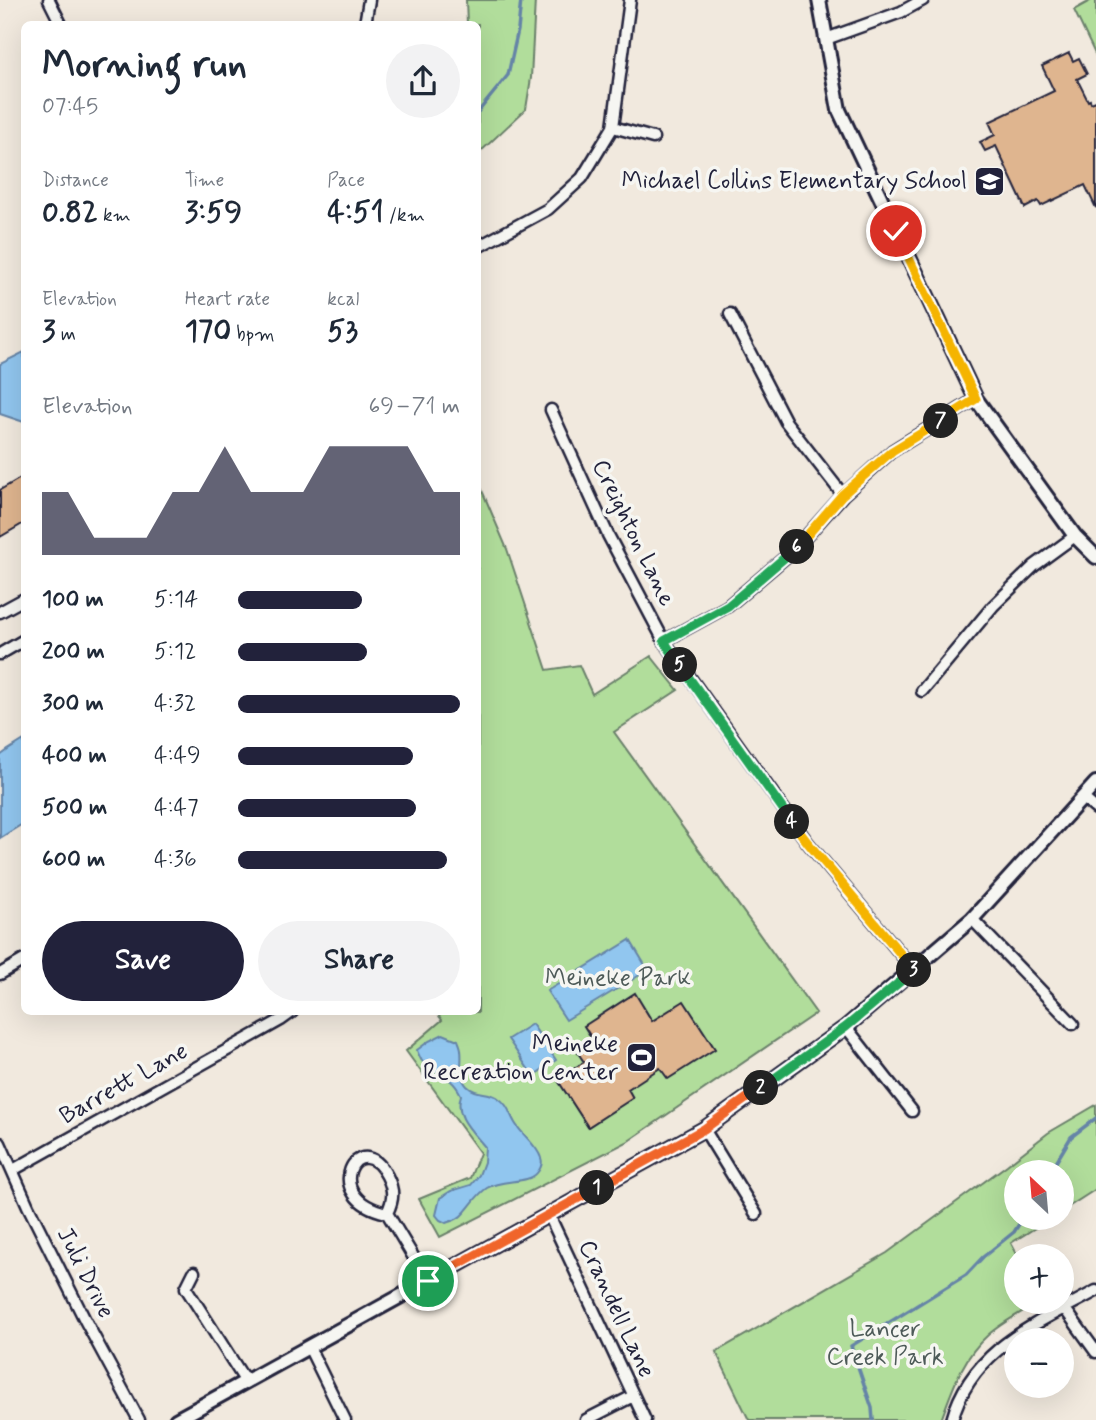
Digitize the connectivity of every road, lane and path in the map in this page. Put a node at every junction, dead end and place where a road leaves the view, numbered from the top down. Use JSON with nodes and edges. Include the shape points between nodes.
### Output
{"nodes":[{"id":1,"x":49,"y":0,"type":"edge"},
{"id":2,"x":369,"y":0,"type":"edge"},
{"id":3,"x":630,"y":0,"type":"edge"},
{"id":4,"x":819,"y":0,"type":"edge"},
{"id":5,"x":923,"y":0,"type":"edge"},
{"id":6,"x":60,"y":21,"type":"edge"},
{"id":7,"x":366,"y":21,"type":"edge"},
{"id":8,"x":826,"y":39,"type":"junction"},
{"id":9,"x":613,"y":127,"type":"junction"},
{"id":10,"x":653,"y":138,"type":"dead end"},
{"id":11,"x":481,"y":245,"type":"edge"},
{"id":12,"x":730,"y":314,"type":"dead end"},
{"id":13,"x":976,"y":399,"type":"junction"},
{"id":14,"x":551,"y":410,"type":"dead end"},
{"id":15,"x":842,"y":495,"type":"junction"},
{"id":16,"x":1075,"y":536,"type":"junction"},
{"id":17,"x":1096,"y":557,"type":"edge"},
{"id":18,"x":21,"y":601,"type":"edge"},
{"id":19,"x":0,"y":612,"type":"edge"},
{"id":20,"x":664,"y":641,"type":"junction"},
{"id":21,"x":21,"y":642,"type":"edge"},
{"id":22,"x":0,"y":653,"type":"edge"},
{"id":23,"x":922,"y":691,"type":"dead end"},
{"id":24,"x":1096,"y":783,"type":"edge"},
{"id":25,"x":1083,"y":798,"type":"junction"},
{"id":26,"x":1096,"y":809,"type":"edge"},
{"id":27,"x":972,"y":919,"type":"junction"},
{"id":28,"x":21,"y":962,"type":"edge"},
{"id":29,"x":914,"y":970,"type":"junction"},
{"id":30,"x":0,"y":974,"type":"edge"},
{"id":31,"x":288,"y":1015,"type":"edge"},
{"id":32,"x":1073,"y":1024,"type":"dead end"},
{"id":33,"x":846,"y":1027,"type":"junction"},
{"id":34,"x":912,"y":1111,"type":"dead end"},
{"id":35,"x":704,"y":1129,"type":"junction"},
{"id":36,"x":0,"y":1143,"type":"edge"},
{"id":37,"x":13,"y":1170,"type":"junction"},
{"id":38,"x":387,"y":1213,"type":"junction"},
{"id":39,"x":756,"y":1214,"type":"dead end"},
{"id":40,"x":549,"y":1215,"type":"junction"},
{"id":41,"x":194,"y":1272,"type":"dead end"},
{"id":42,"x":428,"y":1281,"type":"junction"},
{"id":43,"x":1096,"y":1291,"type":"edge"},
{"id":44,"x":1074,"y":1304,"type":"edge"},
{"id":45,"x":1056,"y":1314,"type":"edge"},
{"id":46,"x":1069,"y":1314,"type":"edge"},
{"id":47,"x":309,"y":1347,"type":"junction"},
{"id":48,"x":1096,"y":1352,"type":"edge"},
{"id":49,"x":246,"y":1382,"type":"junction"},
{"id":50,"x":633,"y":1396,"type":"junction"},
{"id":51,"x":139,"y":1420,"type":"edge"},
{"id":52,"x":176,"y":1420,"type":"edge"},
{"id":53,"x":345,"y":1420,"type":"edge"},
{"id":54,"x":586,"y":1420,"type":"edge"},
{"id":55,"x":645,"y":1420,"type":"edge"},
{"id":56,"x":952,"y":1420,"type":"edge"}],
"edges":[{"from":1,"to":6,"type":"street"},
{"from":2,"to":7,"type":"street"},
{"from":3,"to":9,"type":"street"},
{"from":4,"to":8,"type":"street"},
{"from":5,"to":8,"type":"street"},
{"from":8,"to":13,"type":"street","via":[[839,110]]},
{"from":9,"to":10,"type":"street"},
{"from":9,"to":11,"type":"street","via":[[582,178],[548,209]]},
{"from":12,"to":15,"type":"street","via":[[786,422]]},
{"from":13,"to":15,"type":"street","via":[[892,451]]},
{"from":13,"to":16,"type":"street"},
{"from":14,"to":20,"type":"street","name":"Creighton Lane","via":[[608,535]]},
{"from":15,"to":20,"type":"street","via":[[795,549],[728,606]]},
{"from":16,"to":17,"type":"street"},
{"from":16,"to":23,"type":"street","via":[[1034,566],[993,606]]},
{"from":18,"to":19,"type":"street"},
{"from":20,"to":29,"type":"street","name":"Creighton Lane","via":[[808,843]]},
{"from":21,"to":22,"type":"street"},
{"from":24,"to":25,"type":"street"},
{"from":25,"to":26,"type":"street"},
{"from":25,"to":27,"type":"street"},
{"from":27,"to":29,"type":"street"},
{"from":27,"to":32,"type":"street"},
{"from":28,"to":30,"type":"street"},
{"from":29,"to":33,"type":"street"},
{"from":31,"to":37,"type":"street","name":"Barrett Lane"},
{"from":33,"to":34,"type":"street"},
{"from":33,"to":35,"type":"street"},
{"from":35,"to":39,"type":"street"},
{"from":35,"to":40,"type":"street"},
{"from":36,"to":37,"type":"street","name":"Juli Drive"},
{"from":37,"to":51,"type":"street","name":"Juli Drive","via":[[79,1309]]},
{"from":38,"to":38,"type":"street","via":[[393,1200],[385,1172],[370,1158],[355,1162],[349,1169],[349,1185],[366,1205]]},
{"from":38,"to":42,"type":"street"},
{"from":40,"to":42,"type":"street"},
{"from":40,"to":50,"type":"street","name":"Crandell Lane"},
{"from":41,"to":49,"type":"street","via":[[186,1288]]},
{"from":42,"to":47,"type":"street"},
{"from":43,"to":44,"type":"street"},
{"from":45,"to":56,"type":"street","via":[[992,1354],[969,1382]]},
{"from":46,"to":48,"type":"street"},
{"from":47,"to":49,"type":"street"},
{"from":47,"to":53,"type":"street"},
{"from":49,"to":52,"type":"street"},
{"from":50,"to":54,"type":"street"},
{"from":50,"to":55,"type":"street","name":"Crandell Lane"}]}
